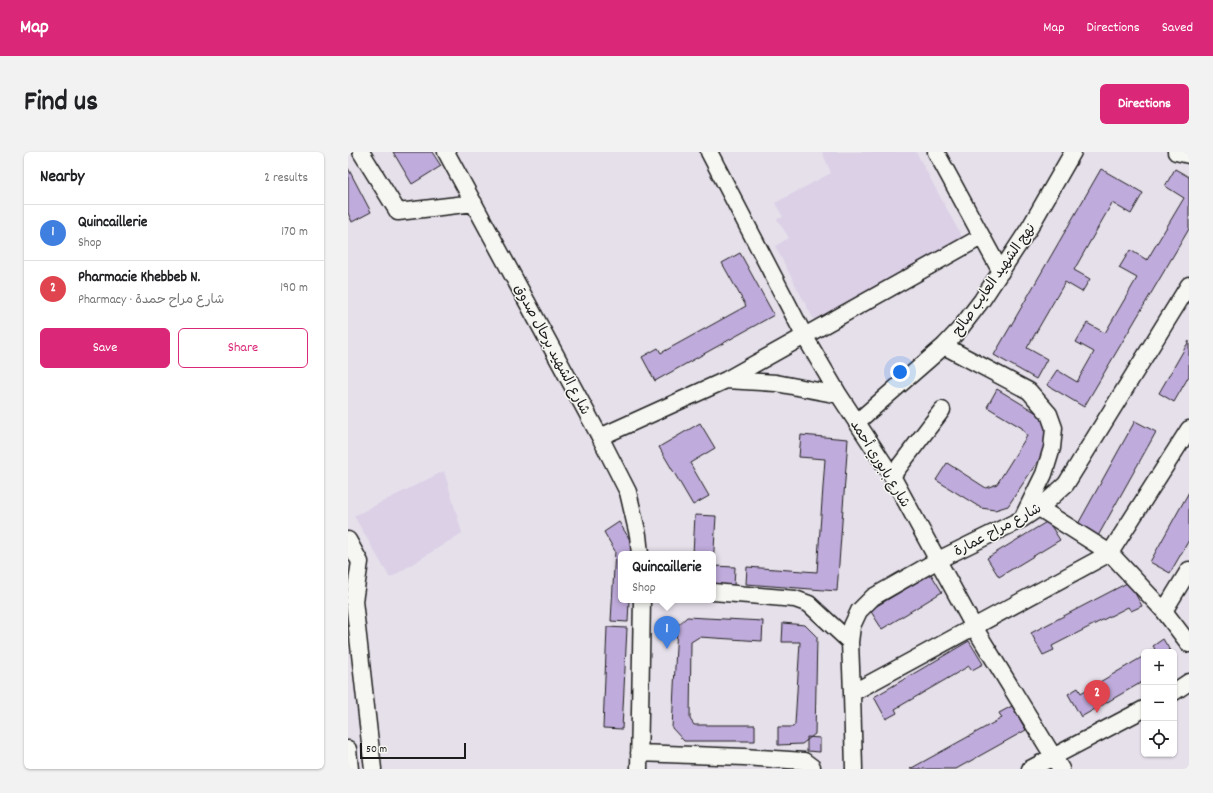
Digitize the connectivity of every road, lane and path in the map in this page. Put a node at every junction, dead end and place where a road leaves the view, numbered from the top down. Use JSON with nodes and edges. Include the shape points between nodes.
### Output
{"nodes":[{"id":1,"x":361,"y":152,"type":"edge"},
{"id":2,"x":446,"y":152,"type":"edge"},
{"id":3,"x":709,"y":152,"type":"edge"},
{"id":4,"x":936,"y":152,"type":"edge"},
{"id":5,"x":1073,"y":152,"type":"edge"},
{"id":6,"x":1176,"y":152,"type":"edge"},
{"id":7,"x":1189,"y":155,"type":"edge"},
{"id":8,"x":474,"y":203,"type":"junction"},
{"id":9,"x":981,"y":237,"type":"junction"},
{"id":10,"x":1001,"y":272,"type":"junction"},
{"id":11,"x":1189,"y":285,"type":"edge"},
{"id":12,"x":805,"y":337,"type":"junction"},
{"id":13,"x":944,"y":346,"type":"junction"},
{"id":14,"x":726,"y":380,"type":"junction"},
{"id":15,"x":839,"y":395,"type":"junction"},
{"id":16,"x":942,"y":410,"type":"dead end"},
{"id":17,"x":856,"y":422,"type":"junction"},
{"id":18,"x":1188,"y":431,"type":"edge"},
{"id":19,"x":600,"y":436,"type":"junction"},
{"id":20,"x":892,"y":476,"type":"junction"},
{"id":21,"x":1039,"y":508,"type":"junction"},
{"id":22,"x":1022,"y":519,"type":"junction"},
{"id":23,"x":348,"y":540,"type":"edge"},
{"id":24,"x":640,"y":551,"type":"edge"},
{"id":25,"x":1110,"y":553,"type":"junction"},
{"id":26,"x":938,"y":560,"type":"junction"},
{"id":27,"x":1189,"y":570,"type":"edge"},
{"id":28,"x":716,"y":592,"type":"edge"},
{"id":29,"x":642,"y":603,"type":"edge"},
{"id":30,"x":1164,"y":611,"type":"junction"},
{"id":31,"x":974,"y":627,"type":"junction"},
{"id":32,"x":850,"y":642,"type":"junction"},
{"id":33,"x":1189,"y":644,"type":"edge"},
{"id":34,"x":1189,"y":682,"type":"edge"},
{"id":35,"x":1177,"y":690,"type":"edge"},
{"id":36,"x":852,"y":693,"type":"junction"},
{"id":37,"x":1141,"y":710,"type":"edge"},
{"id":38,"x":348,"y":749,"type":"edge"},
{"id":39,"x":639,"y":753,"type":"junction"},
{"id":40,"x":1057,"y":763,"type":"edge"},
{"id":41,"x":350,"y":769,"type":"edge"},
{"id":42,"x":374,"y":769,"type":"edge"},
{"id":43,"x":638,"y":769,"type":"edge"},
{"id":44,"x":812,"y":769,"type":"edge"},
{"id":45,"x":854,"y":769,"type":"edge"},
{"id":46,"x":1030,"y":769,"type":"edge"}],
"edges":[{"from":1,"to":8,"type":"street","via":[[398,212]]},
{"from":2,"to":8,"type":"street","name":"شارع الشهيد برحال صدوق"},
{"from":3,"to":12,"type":"street","name":"شارع بابوري أحمد"},
{"from":4,"to":9,"type":"street"},
{"from":5,"to":10,"type":"street","name":"نهج الشهيد العايب صالح"},
{"from":6,"to":7,"type":"street"},
{"from":8,"to":19,"type":"street","name":"شارع الشهيد برحال صدوق"},
{"from":9,"to":10,"type":"street"},
{"from":9,"to":12,"type":"street"},
{"from":10,"to":13,"type":"street","name":"نهج الشهيد العايب صالح","via":[[982,300]]},
{"from":11,"to":21,"type":"street","name":"شارع مراح عمارة","via":[[1066,484]]},
{"from":12,"to":14,"type":"street"},
{"from":12,"to":15,"type":"street","name":"شارع بابوري أحمد"},
{"from":13,"to":17,"type":"street","name":"نهج الشهيد العايب صالح"},
{"from":13,"to":22,"type":"street","via":[[1029,391],[1049,414],[1054,428],[1052,448],[1044,474]]},
{"from":14,"to":15,"type":"street","via":[[776,383]]},
{"from":14,"to":19,"type":"street"},
{"from":15,"to":17,"type":"street","name":"شارع بابوري أحمد"},
{"from":16,"to":20,"type":"street"},
{"from":17,"to":20,"type":"street","name":"شارع بابوري أحمد"},
{"from":18,"to":25,"type":"street"},
{"from":19,"to":24,"type":"street","name":"شارع الشهيد برحال صدوق","via":[[628,492]]},
{"from":20,"to":26,"type":"street","name":"شارع بابوري أحمد"},
{"from":21,"to":22,"type":"street","name":"شارع مراح عمارة"},
{"from":21,"to":25,"type":"street"},
{"from":22,"to":26,"type":"street","name":"شارع مراح عمارة"},
{"from":23,"to":42,"type":"street","via":[[360,562],[354,601]]},
{"from":25,"to":30,"type":"street"},
{"from":25,"to":31,"type":"street"},
{"from":26,"to":31,"type":"street","name":"شارع بابوري أحمد"},
{"from":26,"to":32,"type":"street","name":"شارع مراح عمارة","via":[[873,597],[859,611],[852,626]]},
{"from":27,"to":30,"type":"street"},
{"from":28,"to":32,"type":"street","via":[[795,599],[809,604]]},
{"from":29,"to":39,"type":"street"},
{"from":30,"to":33,"type":"street"},
{"from":31,"to":36,"type":"street"},
{"from":31,"to":40,"type":"street","name":"شارع بابوري أحمد"},
{"from":32,"to":36,"type":"street","name":"شارع مراح عمارة"},
{"from":34,"to":35,"type":"street"},
{"from":36,"to":45,"type":"street","name":"شارع مراح عمارة"},
{"from":37,"to":40,"type":"street"},
{"from":38,"to":41,"type":"street"},
{"from":39,"to":43,"type":"street"},
{"from":39,"to":44,"type":"street","via":[[804,761],[812,766]]},
{"from":40,"to":46,"type":"street"}]}
